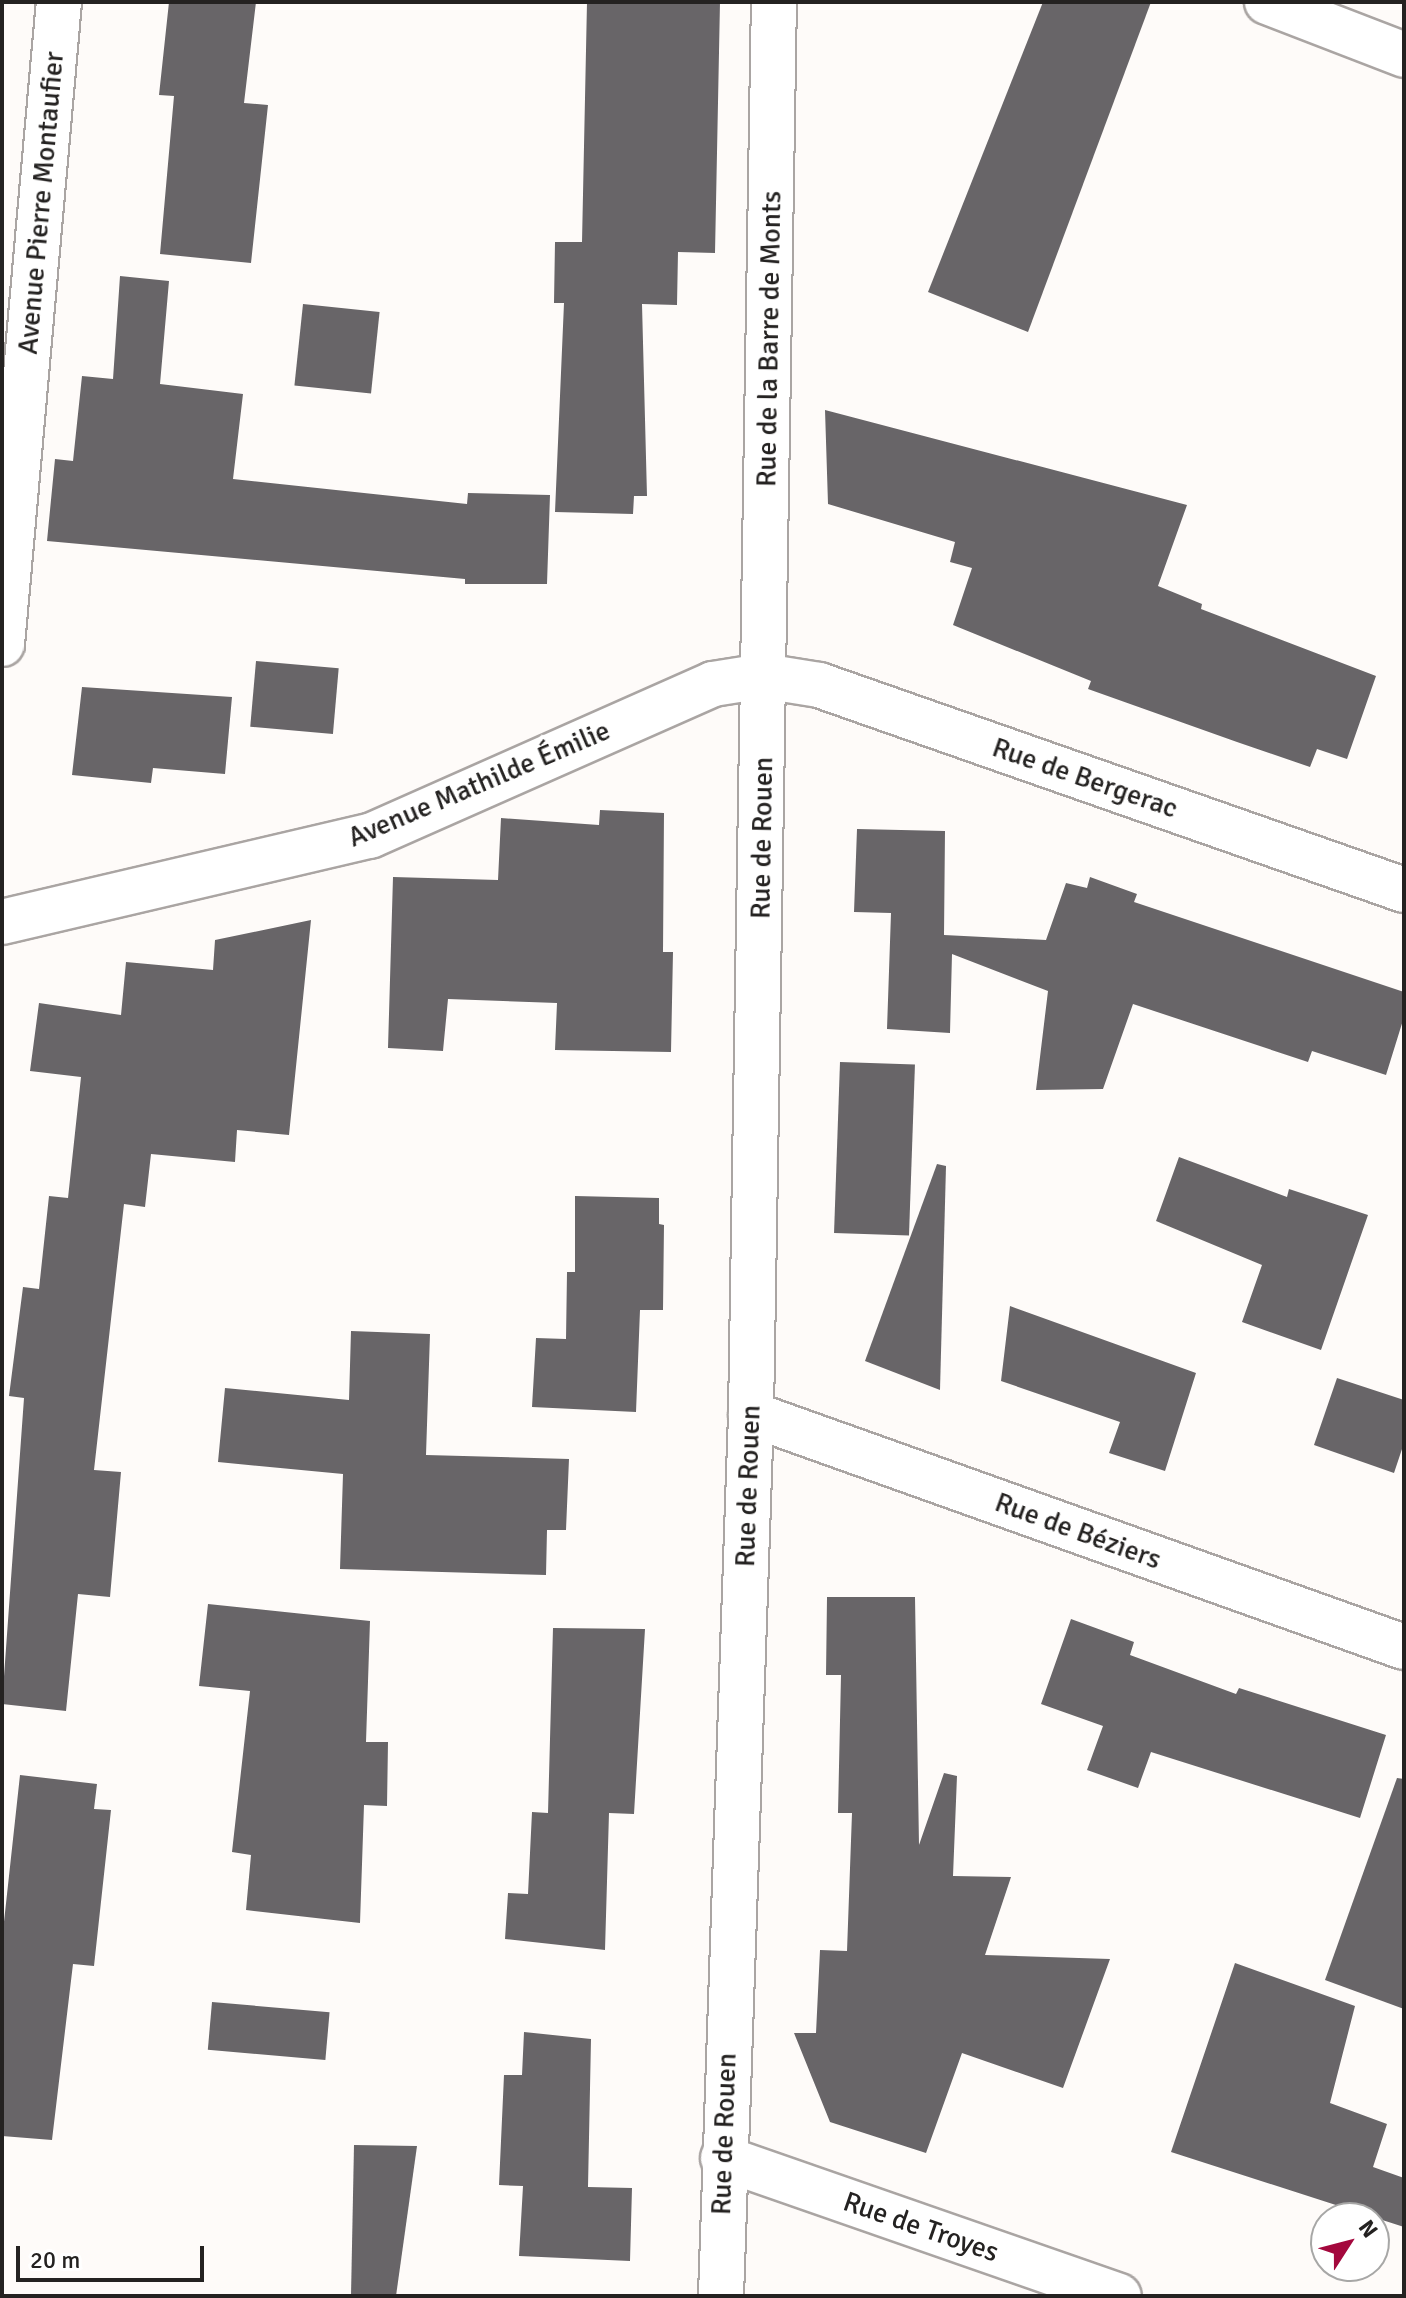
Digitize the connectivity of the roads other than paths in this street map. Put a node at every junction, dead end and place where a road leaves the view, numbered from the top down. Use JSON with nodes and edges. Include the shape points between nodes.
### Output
{"nodes":[{"id":1,"x":59,"y":2,"type":"edge"},
{"id":2,"x":774,"y":2,"type":"edge"},
{"id":3,"x":1267,"y":2,"type":"edge"},
{"id":4,"x":1404,"y":55,"type":"edge"},
{"id":5,"x":2,"y":644,"type":"edge"},
{"id":6,"x":763,"y":676,"type":"junction"},
{"id":7,"x":1404,"y":890,"type":"edge"},
{"id":8,"x":2,"y":922,"type":"edge"},
{"id":9,"x":751,"y":1414,"type":"junction"},
{"id":10,"x":1404,"y":1647,"type":"edge"},
{"id":11,"x":723,"y":2158,"type":"junction"},
{"id":12,"x":721,"y":2296,"type":"edge"},
{"id":13,"x":1119,"y":2296,"type":"edge"}],
"edges":[{"from":1,"to":5,"type":"street","name":"Avenue Pierre Montaufier"},
{"from":2,"to":6,"type":"street","name":"Rue de la Barre de Monts"},
{"from":3,"to":4,"type":"street"},
{"from":6,"to":7,"type":"street","name":"Rue de Bergerac","via":[[819,685]]},
{"from":6,"to":8,"type":"street","name":"Avenue Mathilde Émilie","via":[[713,684],[370,836]]},
{"from":6,"to":9,"type":"street","name":"Rue de Rouen"},
{"from":9,"to":10,"type":"street","name":"Rue de Béziers"},
{"from":9,"to":11,"type":"street","name":"Rue de Rouen"},
{"from":11,"to":12,"type":"street","name":"Rue de Rouen"},
{"from":11,"to":13,"type":"street","name":"Rue de Troyes"}]}
